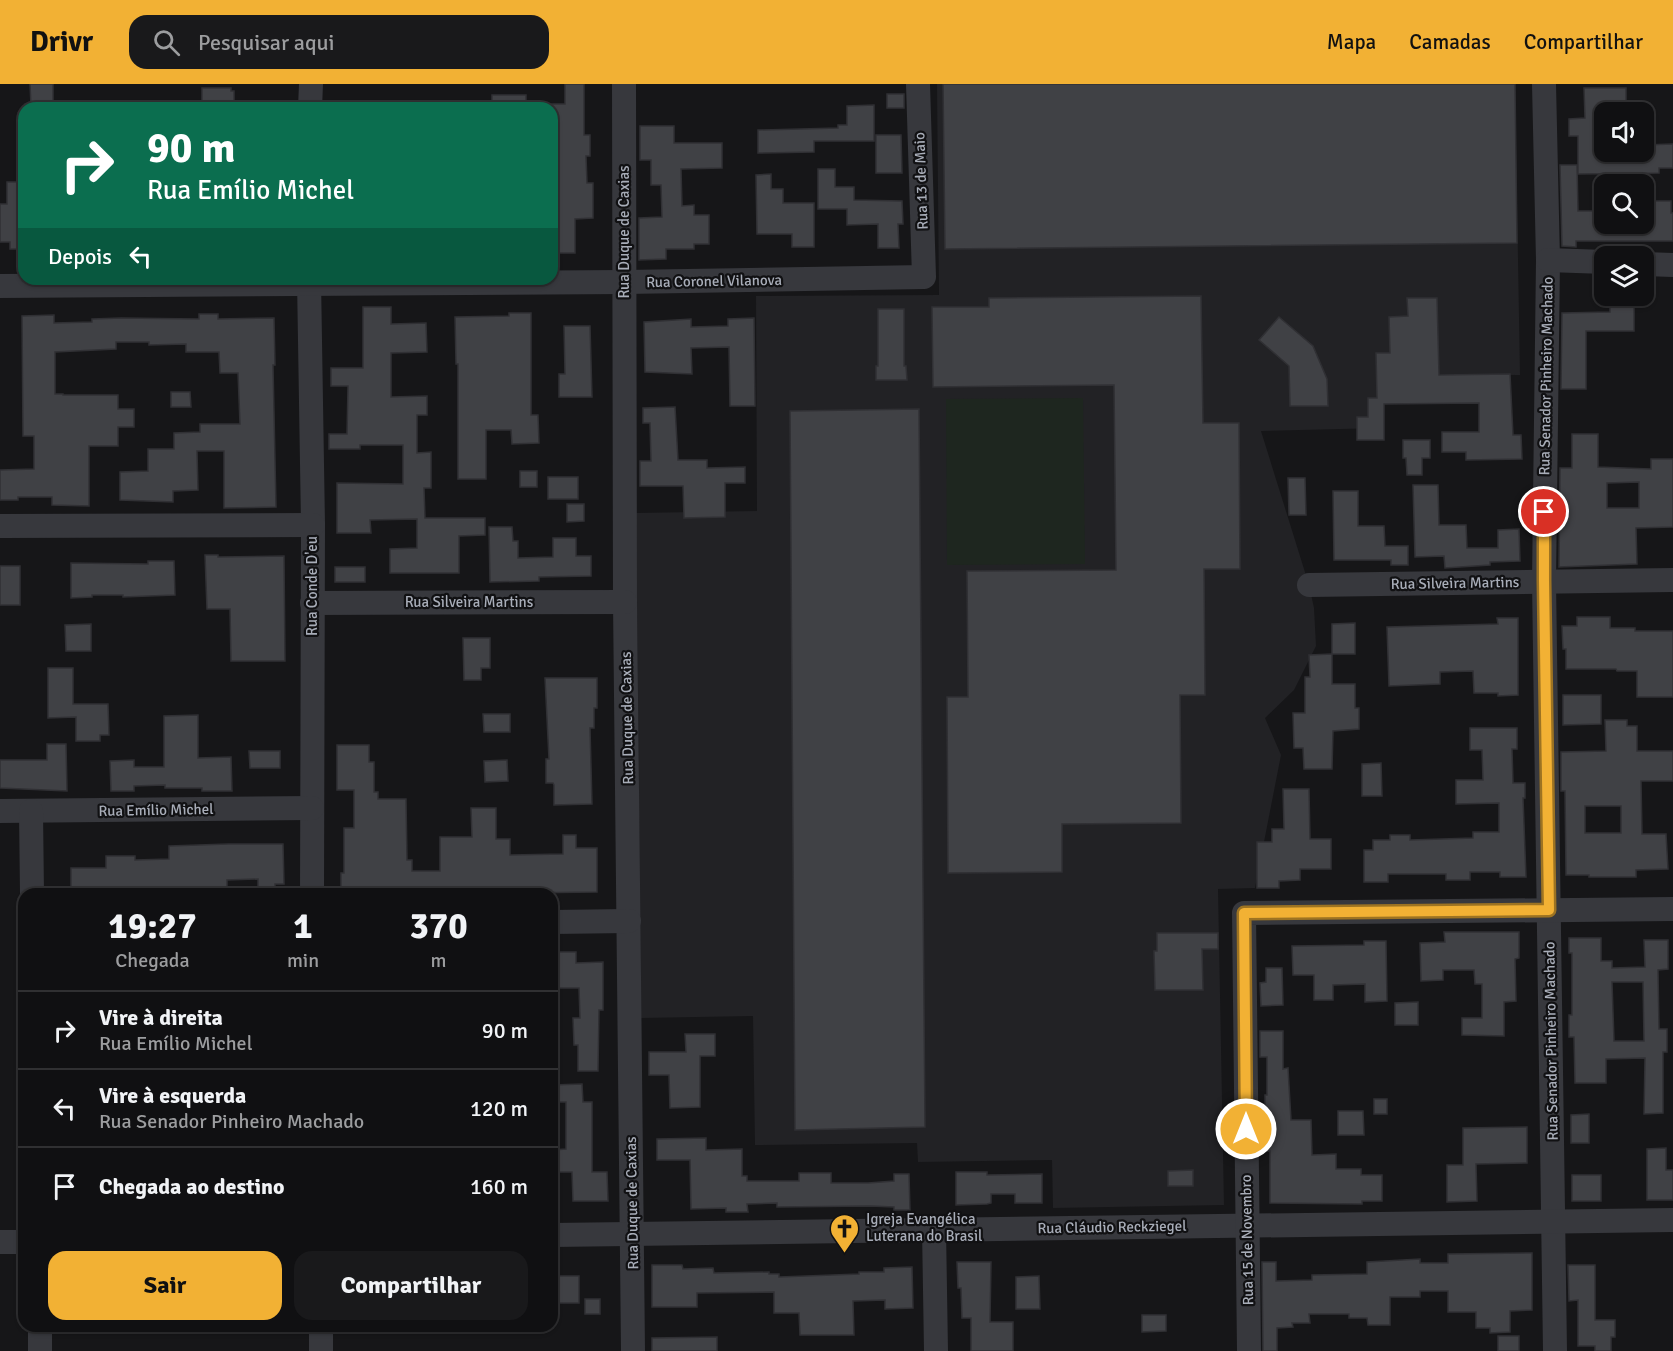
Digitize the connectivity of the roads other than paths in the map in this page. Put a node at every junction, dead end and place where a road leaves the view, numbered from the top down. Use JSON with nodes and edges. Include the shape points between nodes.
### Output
{"nodes":[{"id":1,"x":310,"y":84,"type":"edge"},
{"id":2,"x":624,"y":84,"type":"edge"},
{"id":3,"x":918,"y":84,"type":"edge"},
{"id":4,"x":1545,"y":84,"type":"edge"},
{"id":5,"x":310,"y":102,"type":"edge"},
{"id":6,"x":1548,"y":260,"type":"junction"},
{"id":7,"x":1594,"y":262,"type":"edge"},
{"id":8,"x":1654,"y":264,"type":"edge"},
{"id":9,"x":1673,"y":265,"type":"edge"},
{"id":10,"x":924,"y":277,"type":"joint"},
{"id":11,"x":558,"y":282,"type":"edge"},
{"id":12,"x":625,"y":282,"type":"junction"},
{"id":13,"x":77,"y":285,"type":"edge"},
{"id":14,"x":309,"y":285,"type":"edge"},
{"id":15,"x":0,"y":286,"type":"edge"},
{"id":16,"x":313,"y":525,"type":"junction"},
{"id":17,"x":0,"y":526,"type":"edge"},
{"id":18,"x":1673,"y":579,"type":"edge"},
{"id":19,"x":1544,"y":581,"type":"junction"},
{"id":20,"x":1309,"y":585,"type":"dead end"},
{"id":21,"x":625,"y":602,"type":"junction"},
{"id":22,"x":312,"y":603,"type":"junction"},
{"id":23,"x":312,"y":808,"type":"junction"},
{"id":24,"x":31,"y":811,"type":"junction"},
{"id":25,"x":0,"y":812,"type":"edge"},
{"id":26,"x":32,"y":888,"type":"edge"},
{"id":27,"x":312,"y":888,"type":"edge"},
{"id":28,"x":1673,"y":909,"type":"edge"},
{"id":29,"x":1549,"y":910,"type":"junction"},
{"id":30,"x":629,"y":921,"type":"junction"},
{"id":31,"x":558,"y":922,"type":"edge"},
{"id":32,"x":1673,"y":1220,"type":"edge"},
{"id":33,"x":1553,"y":1221,"type":"junction"},
{"id":34,"x":1246,"y":1225,"type":"junction"},
{"id":35,"x":934,"y":1229,"type":"junction"},
{"id":36,"x":633,"y":1234,"type":"junction"},
{"id":37,"x":558,"y":1235,"type":"edge"},
{"id":38,"x":0,"y":1242,"type":"edge"},
{"id":39,"x":18,"y":1242,"type":"edge"},
{"id":40,"x":40,"y":1332,"type":"edge"},
{"id":41,"x":321,"y":1332,"type":"edge"},
{"id":42,"x":40,"y":1351,"type":"edge"},
{"id":43,"x":321,"y":1351,"type":"edge"},
{"id":44,"x":633,"y":1351,"type":"edge"},
{"id":45,"x":936,"y":1351,"type":"edge"},
{"id":46,"x":1249,"y":1351,"type":"edge"},
{"id":47,"x":1555,"y":1351,"type":"edge"}],
"edges":[{"from":1,"to":5,"type":"street"},
{"from":2,"to":12,"type":"street","name":"Rua Duque de Caxias"},
{"from":3,"to":10,"type":"street","name":"Rua 13 de Maio"},
{"from":4,"to":6,"type":"street","name":"Rua Senador Pinheiro Machado"},
{"from":6,"to":7,"type":"street"},
{"from":6,"to":19,"type":"street","name":"Rua Senador Pinheiro Machado"},
{"from":8,"to":9,"type":"street"},
{"from":10,"to":12,"type":"street","name":"Rua Coronel Vilanova"},
{"from":11,"to":12,"type":"street","name":"Rua Coronel Vilanova"},
{"from":12,"to":21,"type":"street","name":"Rua Duque de Caxias"},
{"from":13,"to":15,"type":"street","name":"Rua Coronel Vilanova"},
{"from":14,"to":16,"type":"street","name":"Rua Conde D'eu"},
{"from":16,"to":17,"type":"street"},
{"from":16,"to":22,"type":"street","name":"Rua Conde D'eu"},
{"from":18,"to":19,"type":"street","name":"Rua Silveira Martins"},
{"from":19,"to":20,"type":"street","name":"Rua Silveira Martins"},
{"from":19,"to":29,"type":"street","name":"Rua Senador Pinheiro Machado"},
{"from":21,"to":22,"type":"street","name":"Rua Silveira Martins"},
{"from":21,"to":30,"type":"street","name":"Rua Duque de Caxias"},
{"from":22,"to":23,"type":"street","name":"Rua Conde D'eu"},
{"from":23,"to":24,"type":"street","name":"Rua Emílio Michel"},
{"from":23,"to":27,"type":"street","name":"Rua Conde D'eu"},
{"from":24,"to":25,"type":"street","name":"Rua Emílio Michel"},
{"from":24,"to":26,"type":"street"},
{"from":28,"to":29,"type":"street"},
{"from":29,"to":33,"type":"street","name":"Rua Senador Pinheiro Machado"},
{"from":29,"to":34,"type":"street","name":"Rua 15 de Novembro","via":[[1244,913]]},
{"from":30,"to":31,"type":"street"},
{"from":30,"to":36,"type":"street","name":"Rua Duque de Caxias"},
{"from":32,"to":33,"type":"street","name":"Rua Cláudio Reckziegel"},
{"from":33,"to":34,"type":"street","name":"Rua Cláudio Reckziegel"},
{"from":33,"to":47,"type":"street","name":"Rua Senador Pinheiro Machado"},
{"from":34,"to":35,"type":"street","name":"Rua Cláudio Reckziegel"},
{"from":34,"to":46,"type":"street","name":"Rua 15 de Novembro"},
{"from":35,"to":36,"type":"street","name":"Rua Cláudio Reckziegel"},
{"from":35,"to":45,"type":"street"},
{"from":36,"to":37,"type":"street","name":"Rua Cláudio Reckziegel"},
{"from":36,"to":44,"type":"street","name":"Rua Duque de Caxias"},
{"from":38,"to":39,"type":"street"},
{"from":40,"to":42,"type":"street"},
{"from":41,"to":43,"type":"street"}]}
